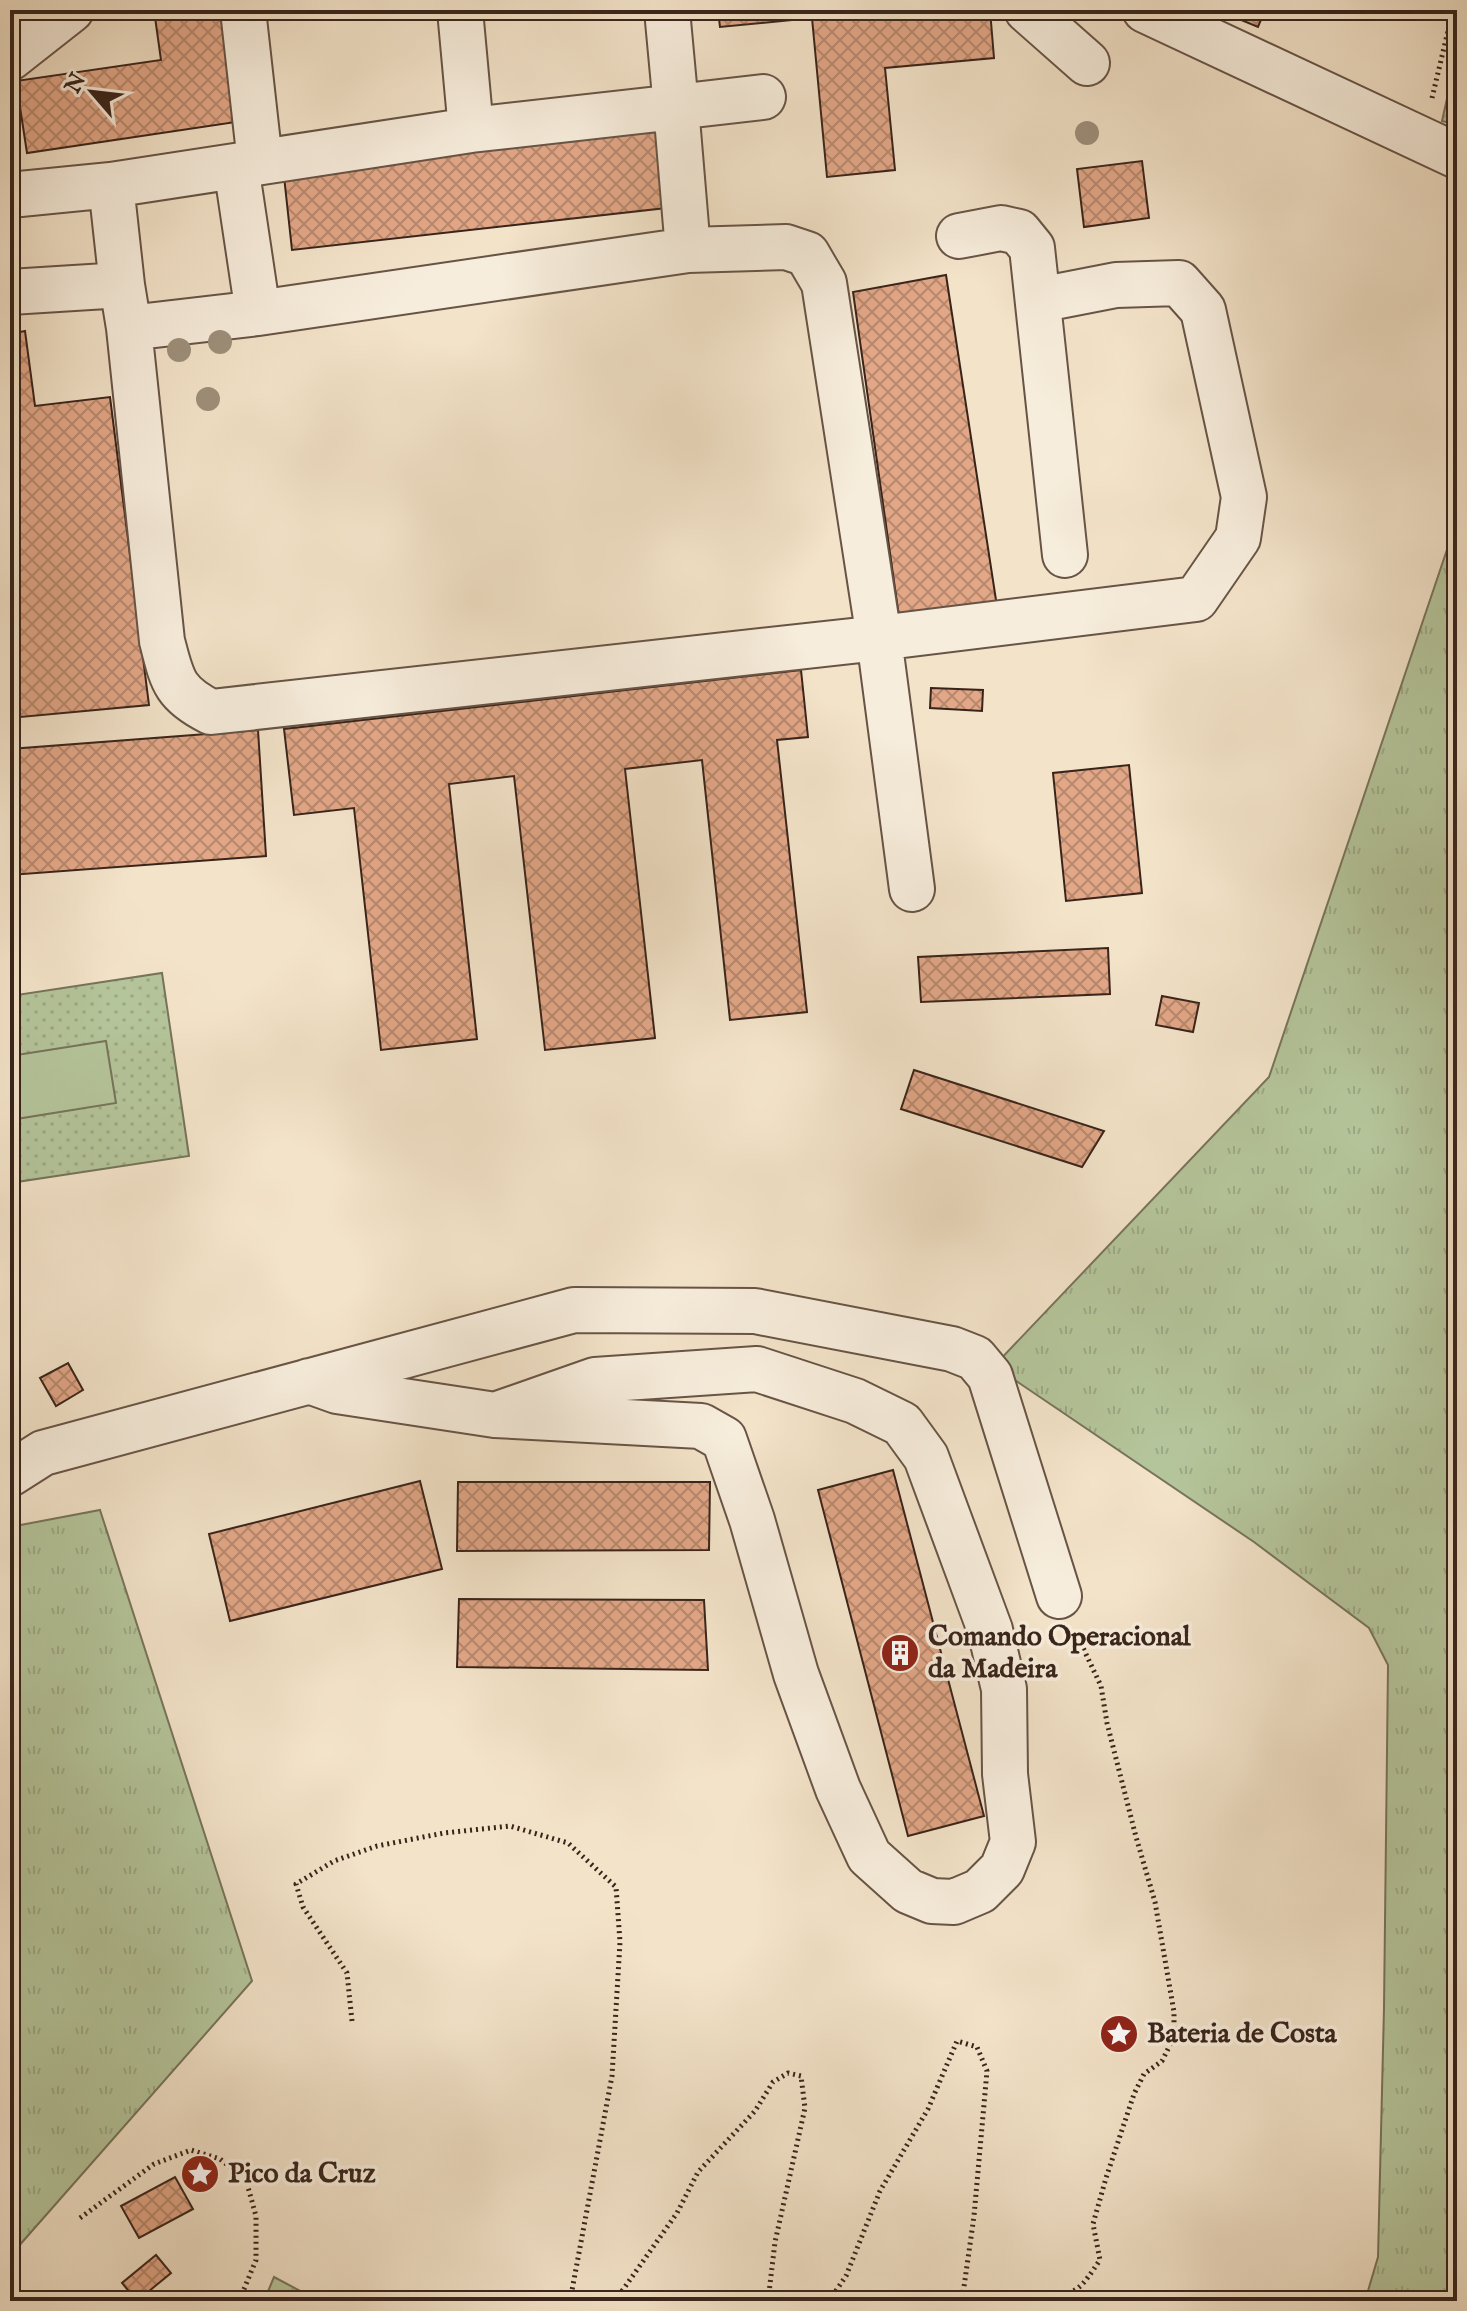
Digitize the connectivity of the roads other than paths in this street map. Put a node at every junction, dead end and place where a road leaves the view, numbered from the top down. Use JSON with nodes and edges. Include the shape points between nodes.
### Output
{"nodes":[{"id":1,"x":71,"y":10,"type":"edge"},
{"id":2,"x":243,"y":10,"type":"edge"},
{"id":3,"x":460,"y":10,"type":"edge"},
{"id":4,"x":667,"y":10,"type":"edge"},
{"id":5,"x":1027,"y":10,"type":"edge"},
{"id":6,"x":1145,"y":10,"type":"edge"},
{"id":7,"x":10,"y":58,"type":"edge"},
{"id":8,"x":1087,"y":63,"type":"dead end"},
{"id":9,"x":763,"y":97,"type":"dead end"},
{"id":10,"x":676,"y":107,"type":"junction"},
{"id":11,"x":471,"y":130,"type":"junction"},
{"id":12,"x":1440,"y":149,"type":"edge"},
{"id":13,"x":248,"y":164,"type":"junction"},
{"id":14,"x":111,"y":185,"type":"junction"},
{"id":15,"x":10,"y":195,"type":"edge"},
{"id":16,"x":959,"y":236,"type":"dead end"},
{"id":17,"x":688,"y":250,"type":"junction"},
{"id":18,"x":122,"y":285,"type":"junction"},
{"id":19,"x":10,"y":292,"type":"edge"},
{"id":20,"x":1039,"y":300,"type":"junction"},
{"id":21,"x":258,"y":313,"type":"junction"},
{"id":22,"x":129,"y":328,"type":"junction"},
{"id":23,"x":1065,"y":555,"type":"dead end"},
{"id":24,"x":879,"y":638,"type":"junction"},
{"id":25,"x":912,"y":889,"type":"dead end"},
{"id":26,"x":309,"y":1381,"type":"junction"},
{"id":27,"x":495,"y":1415,"type":"junction"},
{"id":28,"x":10,"y":1474,"type":"edge"},
{"id":29,"x":1059,"y":1596,"type":"road end"}],
"edges":[{"from":1,"to":7,"type":"lane"},
{"from":2,"to":13,"type":"lane"},
{"from":3,"to":11,"type":"lane"},
{"from":4,"to":10,"type":"lane"},
{"from":5,"to":8,"type":"lane"},
{"from":6,"to":12,"type":"lane"},
{"from":9,"to":10,"type":"lane"},
{"from":10,"to":11,"type":"lane"},
{"from":10,"to":17,"type":"lane"},
{"from":11,"to":13,"type":"lane"},
{"from":13,"to":14,"type":"lane"},
{"from":13,"to":21,"type":"lane"},
{"from":14,"to":15,"type":"lane"},
{"from":14,"to":18,"type":"lane"},
{"from":16,"to":20,"type":"lane","via":[[1001,228],[1019,232],[1032,248]]},
{"from":17,"to":21,"type":"lane"},
{"from":17,"to":24,"type":"lane","via":[[786,247],[807,254],[824,283]]},
{"from":18,"to":19,"type":"lane"},
{"from":18,"to":22,"type":"lane"},
{"from":20,"to":23,"type":"lane"},
{"from":20,"to":24,"type":"lane","via":[[1116,285],[1179,283],[1203,310],[1244,497],[1238,538],[1196,599]]},
{"from":21,"to":22,"type":"lane"},
{"from":22,"to":24,"type":"lane","via":[[162,641],[172,680],[189,701],[211,712]]},
{"from":24,"to":25,"type":"lane"},
{"from":26,"to":27,"type":"lane","via":[[337,1391]]},
{"from":26,"to":28,"type":"lane","via":[[43,1453]]},
{"from":26,"to":29,"type":"lane","via":[[574,1310],[755,1311],[952,1349],[975,1358],[990,1376]]},
{"from":27,"to":27,"type":"lane","via":[[701,1426],[724,1439],[796,1674],[869,1856],[908,1891],[932,1901],[954,1902],[980,1891],[1002,1869],[1013,1842],[1004,1689],[990,1630],[926,1457],[902,1424],[855,1401],[757,1369],[595,1380]]}]}
